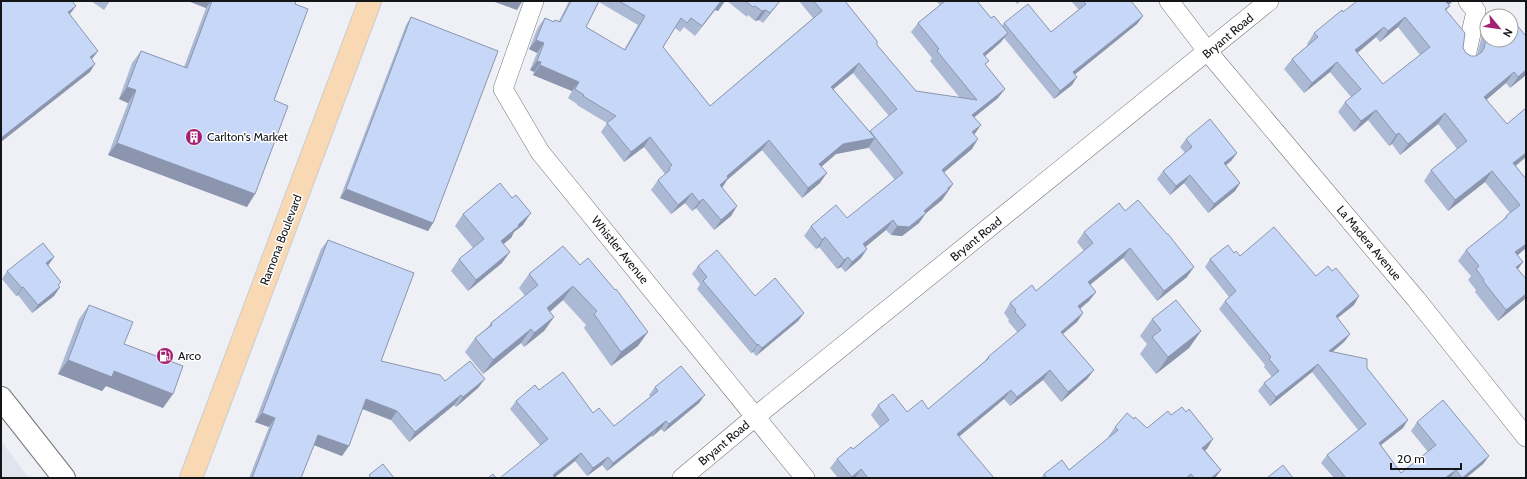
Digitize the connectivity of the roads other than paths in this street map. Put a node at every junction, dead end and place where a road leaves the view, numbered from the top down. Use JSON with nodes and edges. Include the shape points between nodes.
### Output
{"nodes":[{"id":1,"x":370,"y":1,"type":"edge"},
{"id":2,"x":534,"y":1,"type":"edge"},
{"id":3,"x":1169,"y":1,"type":"edge"},
{"id":4,"x":1270,"y":1,"type":"edge"},
{"id":5,"x":1468,"y":1,"type":"edge"},
{"id":6,"x":1208,"y":52,"type":"junction"},
{"id":7,"x":1466,"y":56,"type":"edge"},
{"id":8,"x":1,"y":398,"type":"edge"},
{"id":9,"x":755,"y":417,"type":"junction"},
{"id":10,"x":1526,"y":437,"type":"edge"},
{"id":11,"x":64,"y":478,"type":"edge"},
{"id":12,"x":191,"y":478,"type":"edge"},
{"id":13,"x":682,"y":478,"type":"edge"},
{"id":14,"x":805,"y":478,"type":"edge"}],
"edges":[{"from":1,"to":12,"type":"main road","name":"Ramona Boulevard"},
{"from":2,"to":9,"type":"street","name":"Whistler Avenue","via":[[502,89],[540,152]]},
{"from":3,"to":6,"type":"street","name":"La Madera Avenue"},
{"from":4,"to":6,"type":"street","name":"Bryant Road"},
{"from":5,"to":7,"type":"street","via":[[1476,11]]},
{"from":6,"to":9,"type":"street","name":"Bryant Road"},
{"from":6,"to":10,"type":"street","name":"La Madera Avenue","via":[[1416,299]]},
{"from":8,"to":11,"type":"street"},
{"from":9,"to":13,"type":"street","name":"Bryant Road"},
{"from":9,"to":14,"type":"street","name":"Whistler Avenue"}]}
